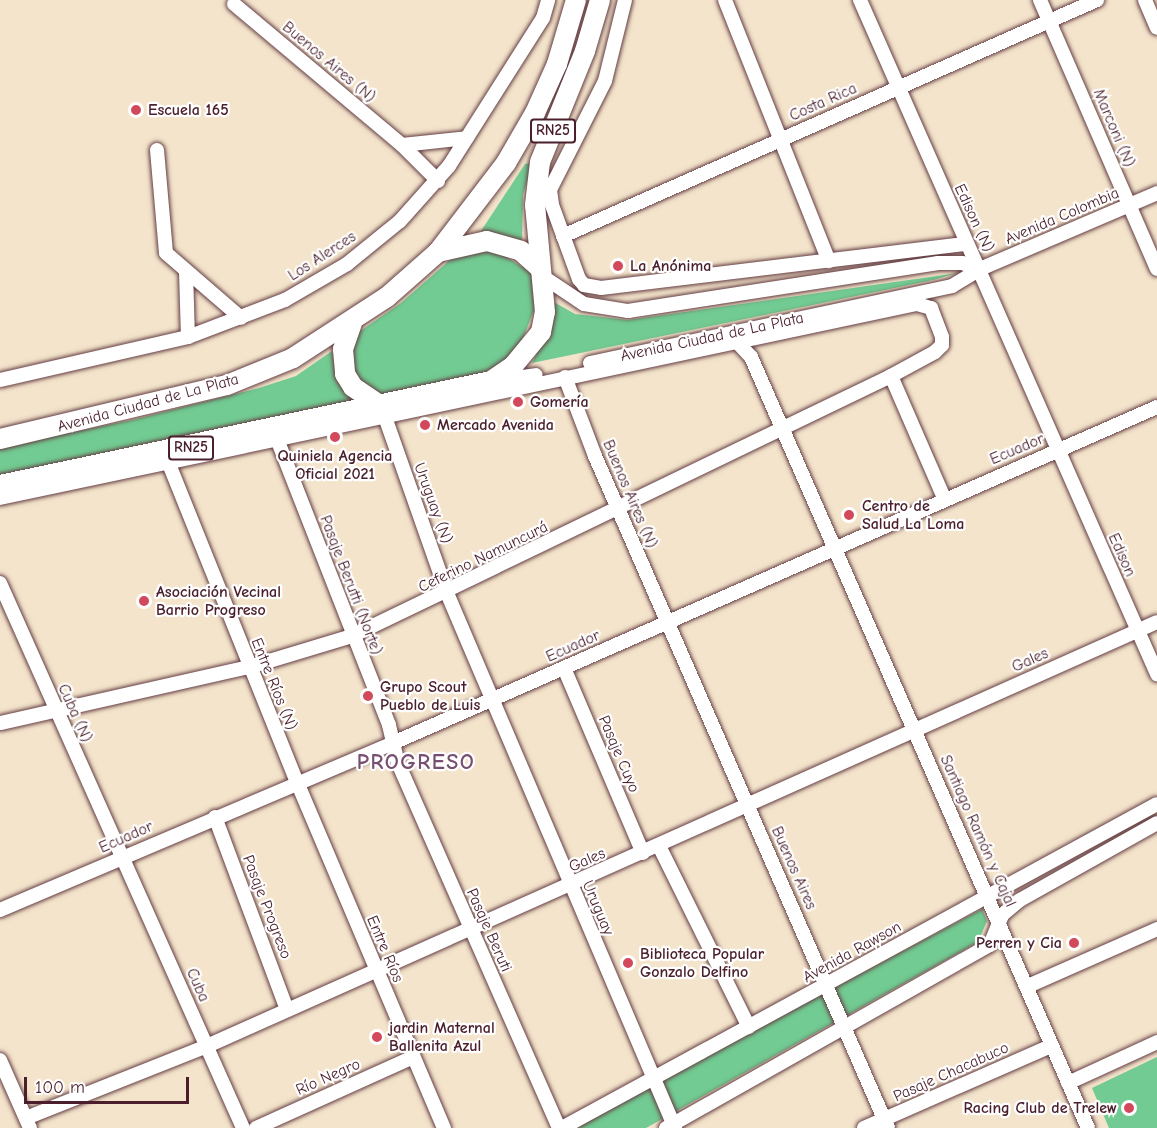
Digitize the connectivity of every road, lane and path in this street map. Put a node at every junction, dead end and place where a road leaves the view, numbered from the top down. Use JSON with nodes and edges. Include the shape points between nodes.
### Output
{"nodes":[{"id":1,"x":548,"y":0,"type":"edge"},
{"id":2,"x":576,"y":0,"type":"edge"},
{"id":3,"x":600,"y":0,"type":"edge"},
{"id":4,"x":625,"y":0,"type":"edge"},
{"id":5,"x":725,"y":0,"type":"edge"},
{"id":6,"x":860,"y":0,"type":"edge"},
{"id":7,"x":1040,"y":0,"type":"edge"},
{"id":8,"x":1097,"y":0,"type":"edge"},
{"id":9,"x":1145,"y":0,"type":"edge"},
{"id":10,"x":234,"y":4,"type":"dead end"},
{"id":11,"x":1050,"y":21,"type":"junction"},
{"id":12,"x":1157,"y":28,"type":"edge"},
{"id":13,"x":899,"y":86,"type":"junction"},
{"id":14,"x":467,"y":138,"type":"junction"},
{"id":15,"x":780,"y":139,"type":"junction"},
{"id":16,"x":402,"y":145,"type":"junction"},
{"id":17,"x":157,"y":150,"type":"dead end"},
{"id":18,"x":438,"y":181,"type":"junction"},
{"id":19,"x":1157,"y":193,"type":"edge"},
{"id":20,"x":1130,"y":206,"type":"junction"},
{"id":21,"x":563,"y":236,"type":"junction"},
{"id":22,"x":966,"y":244,"type":"junction"},
{"id":23,"x":438,"y":252,"type":"junction"},
{"id":24,"x":829,"y":261,"type":"junction"},
{"id":25,"x":798,"y":265,"type":"junction"},
{"id":26,"x":980,"y":269,"type":"junction"},
{"id":27,"x":1157,"y":269,"type":"edge"},
{"id":28,"x":186,"y":271,"type":"junction"},
{"id":29,"x":542,"y":273,"type":"junction"},
{"id":30,"x":759,"y":292,"type":"junction"},
{"id":31,"x":241,"y":318,"type":"junction"},
{"id":32,"x":352,"y":323,"type":"junction"},
{"id":33,"x":188,"y":337,"type":"junction"},
{"id":34,"x":942,"y":337,"type":"joint"},
{"id":35,"x":699,"y":340,"type":"junction"},
{"id":36,"x":738,"y":343,"type":"junction"},
{"id":37,"x":891,"y":376,"type":"junction"},
{"id":38,"x":565,"y":377,"type":"junction"},
{"id":39,"x":0,"y":380,"type":"edge"},
{"id":40,"x":485,"y":389,"type":"junction"},
{"id":41,"x":1157,"y":407,"type":"edge"},
{"id":42,"x":383,"y":411,"type":"junction"},
{"id":43,"x":116,"y":414,"type":"junction"},
{"id":44,"x":781,"y":429,"type":"junction"},
{"id":45,"x":0,"y":430,"type":"edge"},
{"id":46,"x":0,"y":439,"type":"edge"},
{"id":47,"x":277,"y":440,"type":"junction"},
{"id":48,"x":182,"y":450,"type":"junction"},
{"id":49,"x":1058,"y":450,"type":"junction"},
{"id":50,"x":222,"y":451,"type":"junction"},
{"id":51,"x":168,"y":464,"type":"junction"},
{"id":52,"x":0,"y":485,"type":"edge"},
{"id":53,"x":0,"y":498,"type":"edge"},
{"id":54,"x":944,"y":498,"type":"junction"},
{"id":55,"x":619,"y":508,"type":"junction"},
{"id":56,"x":834,"y":550,"type":"junction"},
{"id":57,"x":0,"y":583,"type":"edge"},
{"id":58,"x":447,"y":593,"type":"junction"},
{"id":59,"x":668,"y":622,"type":"junction"},
{"id":60,"x":1157,"y":622,"type":"edge"},
{"id":61,"x":1137,"y":630,"type":"junction"},
{"id":62,"x":352,"y":636,"type":"junction"},
{"id":63,"x":249,"y":667,"type":"junction"},
{"id":64,"x":564,"y":668,"type":"junction"},
{"id":65,"x":1157,"y":674,"type":"edge"},
{"id":66,"x":492,"y":700,"type":"junction"},
{"id":67,"x":56,"y":711,"type":"junction"},
{"id":68,"x":0,"y":723,"type":"edge"},
{"id":69,"x":915,"y":729,"type":"junction"},
{"id":70,"x":393,"y":743,"type":"junction"},
{"id":71,"x":297,"y":783,"type":"junction"},
{"id":72,"x":1157,"y":804,"type":"edge"},
{"id":73,"x":749,"y":806,"type":"junction"},
{"id":74,"x":215,"y":817,"type":"junction"},
{"id":75,"x":1157,"y":823,"type":"edge"},
{"id":76,"x":659,"y":846,"type":"junction"},
{"id":77,"x":643,"y":853,"type":"junction"},
{"id":78,"x":122,"y":857,"type":"junction"},
{"id":79,"x":570,"y":885,"type":"junction"},
{"id":80,"x":988,"y":895,"type":"junction"},
{"id":81,"x":0,"y":910,"type":"edge"},
{"id":82,"x":1000,"y":921,"type":"junction"},
{"id":83,"x":1157,"y":929,"type":"edge"},
{"id":84,"x":471,"y":930,"type":"junction"},
{"id":85,"x":990,"y":945,"type":"junction"},
{"id":86,"x":1011,"y":948,"type":"junction"},
{"id":87,"x":375,"y":970,"type":"junction"},
{"id":88,"x":828,"y":984,"type":"junction"},
{"id":89,"x":1028,"y":986,"type":"junction"},
{"id":90,"x":287,"y":1010,"type":"junction"},
{"id":91,"x":846,"y":1025,"type":"junction"},
{"id":92,"x":749,"y":1027,"type":"junction"},
{"id":93,"x":1157,"y":1042,"type":"edge"},
{"id":94,"x":207,"y":1046,"type":"junction"},
{"id":95,"x":1051,"y":1046,"type":"junction"},
{"id":96,"x":413,"y":1057,"type":"junction"},
{"id":97,"x":0,"y":1060,"type":"edge"},
{"id":98,"x":654,"y":1079,"type":"junction"},
{"id":99,"x":1068,"y":1083,"type":"junction"},
{"id":100,"x":28,"y":1123,"type":"edge"},
{"id":101,"x":886,"y":1124,"type":"edge"},
{"id":102,"x":672,"y":1127,"type":"edge"},
{"id":103,"x":243,"y":1128,"type":"edge"},
{"id":104,"x":256,"y":1128,"type":"edge"},
{"id":105,"x":444,"y":1128,"type":"edge"},
{"id":106,"x":561,"y":1128,"type":"edge"},
{"id":107,"x":864,"y":1128,"type":"edge"},
{"id":108,"x":1088,"y":1128,"type":"edge"}],
"edges":[{"from":1,"to":14,"type":"street","name":"Los Alerces","via":[[543,18]]},
{"from":2,"to":23,"type":"highway","number":"RN25","via":[[557,64],[535,113],[506,163]]},
{"from":3,"to":29,"type":"highway","number":"RN25","via":[[585,51],[540,162],[534,205]]},
{"from":4,"to":21,"type":"street","via":[[605,81],[550,190]]},
{"from":5,"to":15,"type":"street"},
{"from":6,"to":13,"type":"street","name":"Edison (N)"},
{"from":7,"to":11,"type":"street","name":"Marconi (N)"},
{"from":8,"to":11,"type":"street","name":"Costa Rica"},
{"from":9,"to":12,"type":"street"},
{"from":10,"to":16,"type":"street","name":"Buenos Aires (N)"},
{"from":11,"to":13,"type":"street","name":"Costa Rica"},
{"from":11,"to":20,"type":"street","name":"Marconi (N)"},
{"from":13,"to":15,"type":"street","name":"Costa Rica"},
{"from":13,"to":22,"type":"street","name":"Edison (N)"},
{"from":14,"to":16,"type":"street"},
{"from":14,"to":18,"type":"street","name":"Los Alerces"},
{"from":15,"to":21,"type":"street","name":"Costa Rica"},
{"from":15,"to":24,"type":"street"},
{"from":16,"to":18,"type":"street","name":"Buenos Aires (N)"},
{"from":17,"to":28,"type":"street","via":[[166,253]]},
{"from":18,"to":31,"type":"street","name":"Los Alerces","via":[[400,221],[347,264],[285,300]]},
{"from":19,"to":20,"type":"street","name":"Avenida Colombia"},
{"from":20,"to":26,"type":"street","name":"Avenida Colombia"},
{"from":20,"to":27,"type":"street","name":"Marconi (N)"},
{"from":21,"to":25,"type":"street","via":[[579,279],[584,285],[601,288]]},
{"from":22,"to":24,"type":"street"},
{"from":22,"to":26,"type":"street","name":"Edison (N)"},
{"from":23,"to":29,"type":"highway","via":[[487,241],[521,251]]},
{"from":23,"to":32,"type":"highway","name":"Avenida Ciudad de La Plata","number":"RN25"},
{"from":24,"to":25,"type":"street"},
{"from":25,"to":30,"type":"street"},
{"from":26,"to":30,"type":"street","name":"Avenida Ciudad de La Plata","via":[[962,263],[938,263]]},
{"from":26,"to":35,"type":"street","name":"Avenida Ciudad de La Plata","via":[[952,286]]},
{"from":26,"to":49,"type":"street","name":"Edison (N)"},
{"from":28,"to":31,"type":"street"},
{"from":28,"to":33,"type":"street"},
{"from":29,"to":30,"type":"street","name":"Avenida Ciudad de La Plata","via":[[584,304],[627,311]]},
{"from":29,"to":40,"type":"highway","number":"RN25","via":[[541,332],[513,366]]},
{"from":31,"to":33,"type":"street","name":"Los Alerces"},
{"from":32,"to":42,"type":"highway","via":[[343,349],[345,374],[353,387]]},
{"from":32,"to":43,"type":"highway","name":"Avenida Ciudad de La Plata","number":"RN25","via":[[293,357],[227,385]]},
{"from":33,"to":39,"type":"street","name":"Los Alerces"},
{"from":34,"to":36,"type":"street","name":"Avenida Ciudad de La Plata","via":[[931,308],[925,304]]},
{"from":34,"to":37,"type":"street","name":"Ceferino Namuncurá","via":[[942,345],[935,352]]},
{"from":35,"to":36,"type":"street"},
{"from":35,"to":40,"type":"street","name":"Avenida Ciudad de La Plata"},
{"from":36,"to":38,"type":"street","name":"Avenida Ciudad de La Plata"},
{"from":36,"to":44,"type":"street","name":"Santiago Ramón y Cajal","via":[[751,357]]},
{"from":37,"to":44,"type":"street","name":"Ceferino Namuncurá"},
{"from":37,"to":54,"type":"street"},
{"from":38,"to":40,"type":"street","name":"Avenida Ciudad de La Plata"},
{"from":38,"to":55,"type":"street","name":"Buenos Aires (N)"},
{"from":40,"to":42,"type":"highway","name":"Avenida Ciudad de La Plata","number":"RN25"},
{"from":41,"to":49,"type":"street","name":"Ecuador"},
{"from":42,"to":47,"type":"street","name":"Avenida Ciudad de La Plata"},
{"from":42,"to":48,"type":"highway","name":"Avenida Ciudad de La Plata","number":"RN25"},
{"from":42,"to":58,"type":"street","name":"Uruguay (N)"},
{"from":43,"to":45,"type":"highway"},
{"from":43,"to":46,"type":"highway","name":"Avenida Ciudad de La Plata","number":"RN25"},
{"from":44,"to":55,"type":"street","name":"Ceferino Namuncurá"},
{"from":44,"to":56,"type":"street","name":"Santiago Ramón y Cajal"},
{"from":47,"to":50,"type":"street","name":"Avenida Ciudad de La Plata"},
{"from":47,"to":62,"type":"street","name":"Pasaje Berutti (Norte)"},
{"from":48,"to":50,"type":"highway"},
{"from":48,"to":51,"type":"highway"},
{"from":48,"to":52,"type":"highway","name":"Avenida Ciudad de La Plata","number":"RN25"},
{"from":49,"to":54,"type":"street","name":"Ecuador"},
{"from":49,"to":61,"type":"street","name":"Edison"},
{"from":50,"to":51,"type":"street","name":"Avenida Ciudad de La Plata"},
{"from":51,"to":53,"type":"street","name":"Avenida Ciudad de La Plata"},
{"from":51,"to":63,"type":"street","name":"Entre Ríos (N)"},
{"from":54,"to":56,"type":"street","name":"Ecuador"},
{"from":55,"to":58,"type":"street","name":"Ceferino Namuncurá"},
{"from":55,"to":59,"type":"street","name":"Buenos Aires (N)"},
{"from":56,"to":59,"type":"street","name":"Ecuador"},
{"from":56,"to":69,"type":"street","name":"Santiago Ramón y Cajal"},
{"from":57,"to":67,"type":"street","name":"Cuba (N)"},
{"from":58,"to":62,"type":"street","name":"Ceferino Namuncurá"},
{"from":58,"to":66,"type":"street","name":"Uruguay (N)"},
{"from":59,"to":64,"type":"street","name":"Ecuador"},
{"from":59,"to":73,"type":"street","name":"Buenos Aires"},
{"from":60,"to":61,"type":"street","name":"Gales"},
{"from":61,"to":65,"type":"street","name":"Edison"},
{"from":61,"to":69,"type":"street","name":"Gales"},
{"from":62,"to":63,"type":"street","name":"Ceferino Namuncurá"},
{"from":62,"to":70,"type":"street","name":"Pasaje Berutti (Norte)"},
{"from":63,"to":67,"type":"street","name":"Ceferino Namuncurá"},
{"from":63,"to":71,"type":"street","name":"Entre Ríos (N)"},
{"from":64,"to":66,"type":"street","name":"Ecuador"},
{"from":64,"to":77,"type":"street","name":"Pasaje Cuyo"},
{"from":66,"to":70,"type":"street","name":"Ecuador"},
{"from":66,"to":79,"type":"street","name":"Uruguay"},
{"from":67,"to":68,"type":"street","name":"Ceferino Namuncurá"},
{"from":67,"to":78,"type":"street","name":"Cuba (N)"},
{"from":69,"to":73,"type":"street","name":"Gales"},
{"from":69,"to":80,"type":"street","name":"Santiago Ramón y Cajal"},
{"from":70,"to":71,"type":"street","name":"Ecuador"},
{"from":70,"to":84,"type":"street","name":"Pasaje Beruti"},
{"from":71,"to":74,"type":"street","name":"Ecuador"},
{"from":71,"to":87,"type":"street","name":"Entre Ríos"},
{"from":72,"to":80,"type":"street","name":"Avenida Rawson"},
{"from":73,"to":76,"type":"street","name":"Gales"},
{"from":73,"to":88,"type":"street","name":"Buenos Aires"},
{"from":74,"to":78,"type":"street","name":"Ecuador"},
{"from":74,"to":90,"type":"street","name":"Pasaje Progreso"},
{"from":75,"to":82,"type":"street","via":[[1020,900]]},
{"from":76,"to":77,"type":"street","name":"Gales"},
{"from":76,"to":92,"type":"street"},
{"from":77,"to":79,"type":"street","name":"Gales"},
{"from":78,"to":81,"type":"street","name":"Ecuador"},
{"from":78,"to":94,"type":"street","name":"Cuba"},
{"from":79,"to":84,"type":"street","name":"Gales"},
{"from":79,"to":98,"type":"street","name":"Uruguay"},
{"from":80,"to":82,"type":"street","name":"Santiago Ramón y Cajal"},
{"from":80,"to":88,"type":"street","name":"Avenida Rawson"},
{"from":82,"to":85,"type":"street"},
{"from":82,"to":86,"type":"street","name":"Santiago Ramón y Cajal"},
{"from":83,"to":89,"type":"street"},
{"from":84,"to":87,"type":"street","name":"Gales"},
{"from":84,"to":106,"type":"street","name":"Pasaje Beruti"},
{"from":85,"to":86,"type":"street"},
{"from":85,"to":91,"type":"street"},
{"from":86,"to":89,"type":"street","name":"Santiago Ramón y Cajal"},
{"from":87,"to":90,"type":"street","name":"Gales"},
{"from":87,"to":96,"type":"street","name":"Entre Ríos"},
{"from":88,"to":91,"type":"street","name":"Buenos Aires"},
{"from":88,"to":92,"type":"street","name":"Avenida Rawson"},
{"from":89,"to":95,"type":"street","name":"Santiago Ramón y Cajal"},
{"from":90,"to":94,"type":"street","name":"Gales"},
{"from":91,"to":101,"type":"street","name":"Buenos Aires"},
{"from":91,"to":102,"type":"street"},
{"from":92,"to":98,"type":"street","name":"Avenida Rawson"},
{"from":93,"to":99,"type":"street"},
{"from":94,"to":100,"type":"street","name":"Gales"},
{"from":94,"to":103,"type":"street","name":"Cuba"},
{"from":95,"to":99,"type":"street","name":"Santiago Ramón y Cajal"},
{"from":95,"to":101,"type":"street","name":"Pasaje Chacabuco"},
{"from":96,"to":104,"type":"street","name":"Río Negro"},
{"from":96,"to":105,"type":"street","name":"Entre Ríos"},
{"from":97,"to":100,"type":"street"},
{"from":98,"to":102,"type":"street","name":"Uruguay"},
{"from":98,"to":106,"type":"street","name":"Avenida Rawson"},
{"from":99,"to":108,"type":"street","name":"Santiago Ramón y Cajal"},
{"from":101,"to":107,"type":"street","name":"Pasaje Chacabuco"}]}
